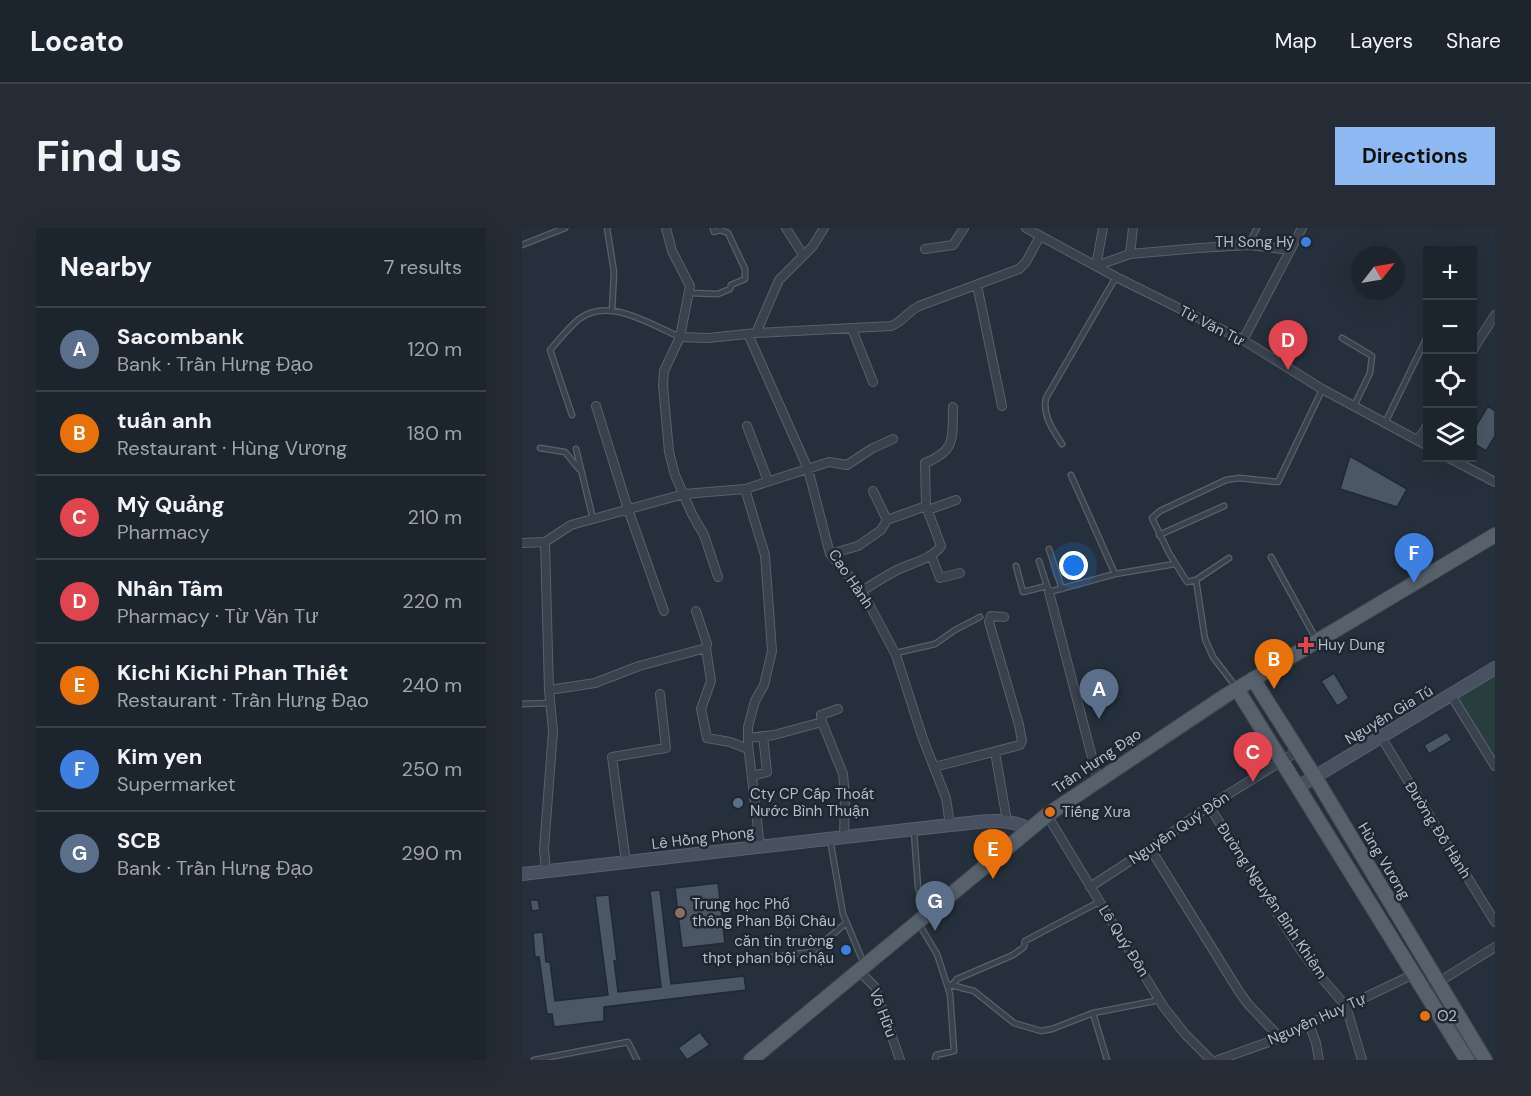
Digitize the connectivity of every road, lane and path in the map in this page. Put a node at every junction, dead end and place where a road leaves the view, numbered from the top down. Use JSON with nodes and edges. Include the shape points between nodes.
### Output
{"nodes":[{"id":1,"x":565,"y":228,"type":"edge"},
{"id":2,"x":607,"y":228,"type":"edge"},
{"id":3,"x":666,"y":228,"type":"edge"},
{"id":4,"x":713,"y":228,"type":"edge"},
{"id":5,"x":786,"y":228,"type":"edge"},
{"id":6,"x":824,"y":228,"type":"edge"},
{"id":7,"x":964,"y":228,"type":"edge"},
{"id":8,"x":1026,"y":228,"type":"edge"},
{"id":9,"x":1102,"y":228,"type":"edge"},
{"id":10,"x":1134,"y":228,"type":"edge"},
{"id":11,"x":1257,"y":228,"type":"edge"},
{"id":12,"x":1302,"y":228,"type":"edge"},
{"id":13,"x":1040,"y":236,"type":"junction"},
{"id":14,"x":522,"y":245,"type":"edge"},
{"id":15,"x":1249,"y":245,"type":"junction"},
{"id":16,"x":925,"y":249,"type":"dead end"},
{"id":17,"x":1290,"y":250,"type":"junction"},
{"id":18,"x":1130,"y":254,"type":"junction"},
{"id":19,"x":803,"y":255,"type":"junction"},
{"id":20,"x":1096,"y":266,"type":"junction"},
{"id":21,"x":1116,"y":277,"type":"junction"},
{"id":22,"x":977,"y":285,"type":"junction"},
{"id":23,"x":689,"y":293,"type":"junction"},
{"id":24,"x":612,"y":310,"type":"junction"},
{"id":25,"x":1495,"y":315,"type":"edge"},
{"id":26,"x":852,"y":329,"type":"junction"},
{"id":27,"x":752,"y":334,"type":"junction"},
{"id":28,"x":680,"y":337,"type":"junction"},
{"id":29,"x":1342,"y":338,"type":"dead end"},
{"id":30,"x":1243,"y":340,"type":"junction"},
{"id":31,"x":1477,"y":344,"type":"edge"},
{"id":32,"x":1423,"y":345,"type":"edge"},
{"id":33,"x":873,"y":382,"type":"dead end"},
{"id":34,"x":1322,"y":389,"type":"junction"},
{"id":35,"x":596,"y":406,"type":"dead end"},
{"id":36,"x":1002,"y":406,"type":"dead end"},
{"id":37,"x":1354,"y":406,"type":"junction"},
{"id":38,"x":953,"y":407,"type":"dead end"},
{"id":39,"x":572,"y":415,"type":"dead end"},
{"id":40,"x":1385,"y":423,"type":"junction"},
{"id":41,"x":747,"y":426,"type":"dead end"},
{"id":42,"x":1423,"y":432,"type":"edge"},
{"id":43,"x":894,"y":439,"type":"dead end"},
{"id":44,"x":1418,"y":440,"type":"junction"},
{"id":45,"x":1423,"y":443,"type":"edge"},
{"id":46,"x":1062,"y":444,"type":"dead end"},
{"id":47,"x":540,"y":448,"type":"dead end"},
{"id":48,"x":576,"y":449,"type":"dead end"},
{"id":49,"x":1457,"y":462,"type":"edge"},
{"id":50,"x":579,"y":469,"type":"junction"},
{"id":51,"x":808,"y":469,"type":"junction"},
{"id":52,"x":1071,"y":475,"type":"dead end"},
{"id":53,"x":768,"y":481,"type":"junction"},
{"id":54,"x":1495,"y":482,"type":"edge"},
{"id":55,"x":745,"y":489,"type":"junction"},
{"id":56,"x":873,"y":491,"type":"dead end"},
{"id":57,"x":684,"y":494,"type":"junction"},
{"id":58,"x":957,"y":500,"type":"dead end"},
{"id":59,"x":1224,"y":506,"type":"dead end"},
{"id":60,"x":927,"y":508,"type":"junction"},
{"id":61,"x":628,"y":509,"type":"junction"},
{"id":62,"x":593,"y":519,"type":"junction"},
{"id":63,"x":887,"y":520,"type":"junction"},
{"id":64,"x":1159,"y":535,"type":"junction"},
{"id":65,"x":1495,"y":536,"type":"edge"},
{"id":66,"x":523,"y":542,"type":"edge"},
{"id":67,"x":545,"y":542,"type":"junction"},
{"id":68,"x":1049,"y":549,"type":"dead end"},
{"id":69,"x":830,"y":554,"type":"junction"},
{"id":70,"x":931,"y":555,"type":"junction"},
{"id":71,"x":1271,"y":557,"type":"dead end"},
{"id":72,"x":1229,"y":558,"type":"dead end"},
{"id":73,"x":1039,"y":561,"type":"dead end"},
{"id":74,"x":1175,"y":564,"type":"junction"},
{"id":75,"x":1016,"y":566,"type":"dead end"},
{"id":76,"x":960,"y":573,"type":"dead end"},
{"id":77,"x":1115,"y":574,"type":"junction"},
{"id":78,"x":718,"y":577,"type":"dead end"},
{"id":79,"x":1196,"y":580,"type":"junction"},
{"id":80,"x":1048,"y":589,"type":"junction"},
{"id":81,"x":1062,"y":589,"type":"junction"},
{"id":82,"x":862,"y":591,"type":"junction"},
{"id":83,"x":664,"y":610,"type":"dead end"},
{"id":84,"x":696,"y":611,"type":"dead end"},
{"id":85,"x":1004,"y":617,"type":"dead end"},
{"id":86,"x":980,"y":618,"type":"dead end"},
{"id":87,"x":1317,"y":641,"type":"junction"},
{"id":88,"x":706,"y":648,"type":"junction"},
{"id":89,"x":895,"y":653,"type":"junction"},
{"id":90,"x":1495,"y":668,"type":"edge"},
{"id":91,"x":1253,"y":679,"type":"junction"},
{"id":92,"x":1238,"y":689,"type":"junction"},
{"id":93,"x":549,"y":690,"type":"junction"},
{"id":94,"x":660,"y":694,"type":"dead end"},
{"id":95,"x":1451,"y":695,"type":"junction"},
{"id":96,"x":551,"y":703,"type":"junction"},
{"id":97,"x":522,"y":704,"type":"edge"},
{"id":98,"x":838,"y":709,"type":"dead end"},
{"id":99,"x":822,"y":722,"type":"junction"},
{"id":100,"x":763,"y":736,"type":"junction"},
{"id":101,"x":1381,"y":737,"type":"junction"},
{"id":102,"x":748,"y":738,"type":"junction"},
{"id":103,"x":748,"y":749,"type":"junction"},
{"id":104,"x":1298,"y":751,"type":"junction"},
{"id":105,"x":995,"y":752,"type":"junction"},
{"id":106,"x":1282,"y":762,"type":"junction"},
{"id":107,"x":1495,"y":766,"type":"edge"},
{"id":108,"x":934,"y":767,"type":"junction"},
{"id":109,"x":752,"y":776,"type":"junction"},
{"id":110,"x":1315,"y":777,"type":"junction"},
{"id":111,"x":1098,"y":780,"type":"junction"},
{"id":112,"x":1298,"y":787,"type":"junction"},
{"id":113,"x":1209,"y":806,"type":"junction"},
{"id":114,"x":1047,"y":815,"type":"junction"},
{"id":115,"x":1007,"y":821,"type":"junction"},
{"id":116,"x":950,"y":825,"type":"junction"},
{"id":117,"x":914,"y":829,"type":"junction"},
{"id":118,"x":1029,"y":830,"type":"junction"},
{"id":119,"x":844,"y":837,"type":"junction"},
{"id":120,"x":830,"y":838,"type":"junction"},
{"id":121,"x":760,"y":847,"type":"junction"},
{"id":122,"x":1150,"y":849,"type":"junction"},
{"id":123,"x":626,"y":862,"type":"junction"},
{"id":124,"x":546,"y":871,"type":"junction"},
{"id":125,"x":522,"y":874,"type":"edge"},
{"id":126,"x":1090,"y":887,"type":"junction"},
{"id":127,"x":1099,"y":902,"type":"junction"},
{"id":128,"x":922,"y":919,"type":"junction"},
{"id":129,"x":1495,"y":922,"type":"edge"},
{"id":130,"x":846,"y":923,"type":"junction"},
{"id":131,"x":1495,"y":947,"type":"edge"},
{"id":132,"x":748,"y":960,"type":"dead end"},
{"id":133,"x":862,"y":969,"type":"junction"},
{"id":134,"x":1414,"y":974,"type":"junction"},
{"id":135,"x":1437,"y":983,"type":"junction"},
{"id":136,"x":947,"y":984,"type":"junction"},
{"id":137,"x":953,"y":984,"type":"junction"},
{"id":138,"x":1424,"y":991,"type":"junction"},
{"id":139,"x":1160,"y":1000,"type":"junction"},
{"id":140,"x":1346,"y":1006,"type":"junction"},
{"id":141,"x":1093,"y":1013,"type":"junction"},
{"id":142,"x":1309,"y":1024,"type":"junction"},
{"id":143,"x":1280,"y":1038,"type":"junction"},
{"id":144,"x":534,"y":1060,"type":"edge"},
{"id":145,"x":637,"y":1060,"type":"edge"},
{"id":146,"x":750,"y":1060,"type":"edge"},
{"id":147,"x":900,"y":1060,"type":"edge"},
{"id":148,"x":935,"y":1060,"type":"edge"},
{"id":149,"x":1107,"y":1060,"type":"edge"},
{"id":150,"x":1211,"y":1060,"type":"edge"},
{"id":151,"x":1218,"y":1060,"type":"edge"},
{"id":152,"x":1319,"y":1060,"type":"edge"},
{"id":153,"x":1362,"y":1060,"type":"edge"},
{"id":154,"x":1467,"y":1060,"type":"edge"},
{"id":155,"x":1485,"y":1060,"type":"edge"}],
"edges":[{"from":1,"to":14,"type":"lane"},
{"from":2,"to":24,"type":"lane","via":[[614,272]]},
{"from":3,"to":23,"type":"street"},
{"from":4,"to":23,"type":"lane","via":[[714,232],[728,233],[745,269],[745,279],[718,294]]},
{"from":5,"to":19,"type":"street"},
{"from":6,"to":19,"type":"street"},
{"from":7,"to":16,"type":"street","via":[[953,244]]},
{"from":8,"to":13,"type":"street","name":"Từ Văn Tư"},
{"from":9,"to":20,"type":"street"},
{"from":10,"to":18,"type":"street"},
{"from":11,"to":15,"type":"lane"},
{"from":12,"to":17,"type":"street"},
{"from":13,"to":20,"type":"street","name":"Từ Văn Tư"},
{"from":13,"to":22,"type":"street","via":[[1018,269]]},
{"from":15,"to":17,"type":"street"},
{"from":15,"to":18,"type":"street"},
{"from":17,"to":30,"type":"street"},
{"from":18,"to":20,"type":"street"},
{"from":19,"to":27,"type":"street","via":[[779,280]]},
{"from":20,"to":21,"type":"street","name":"Từ Văn Tư"},
{"from":21,"to":30,"type":"street","name":"Từ Văn Tư"},
{"from":21,"to":46,"type":"lane","via":[[1046,398],[1047,415]]},
{"from":22,"to":26,"type":"street","via":[[919,306],[891,326]]},
{"from":22,"to":36,"type":"street"},
{"from":23,"to":28,"type":"street"},
{"from":24,"to":28,"type":"lane"},
{"from":24,"to":39,"type":"lane","via":[[579,319],[550,350]]},
{"from":25,"to":31,"type":"street"},
{"from":26,"to":27,"type":"street"},
{"from":26,"to":33,"type":"street"},
{"from":27,"to":28,"type":"street"},
{"from":27,"to":51,"type":"street","name":"Cao Hành"},
{"from":28,"to":57,"type":"street","via":[[664,371],[663,386],[669,452]]},
{"from":29,"to":37,"type":"lane","via":[[1372,356],[1370,373]]},
{"from":30,"to":34,"type":"street","name":"Từ Văn Tư"},
{"from":32,"to":40,"type":"lane"},
{"from":34,"to":37,"type":"street","name":"Từ Văn Tư"},
{"from":34,"to":64,"type":"lane","via":[[1278,482],[1226,480],[1154,514]]},
{"from":35,"to":61,"type":"street"},
{"from":37,"to":40,"type":"street","name":"Từ Văn Tư"},
{"from":38,"to":60,"type":"street","via":[[948,450],[925,463]]},
{"from":40,"to":44,"type":"street","name":"Từ Văn Tư"},
{"from":41,"to":53,"type":"street"},
{"from":42,"to":44,"type":"street"},
{"from":43,"to":51,"type":"street","via":[[847,465],[834,461]]},
{"from":44,"to":45,"type":"street","name":"Từ Văn Tư"},
{"from":47,"to":50,"type":"lane","via":[[565,452]]},
{"from":48,"to":50,"type":"lane"},
{"from":49,"to":54,"type":"street"},
{"from":50,"to":62,"type":"lane"},
{"from":51,"to":53,"type":"street"},
{"from":51,"to":69,"type":"street","name":"Cao Hành"},
{"from":52,"to":77,"type":"lane"},
{"from":53,"to":55,"type":"street"},
{"from":55,"to":57,"type":"street"},
{"from":55,"to":102,"type":"street","via":[[765,555],[772,651],[764,685],[755,701]]},
{"from":56,"to":63,"type":"street"},
{"from":57,"to":61,"type":"street"},
{"from":57,"to":78,"type":"street"},
{"from":58,"to":60,"type":"street"},
{"from":59,"to":64,"type":"lane"},
{"from":60,"to":63,"type":"street"},
{"from":60,"to":70,"type":"street","via":[[941,546]]},
{"from":61,"to":62,"type":"street"},
{"from":61,"to":83,"type":"street"},
{"from":62,"to":67,"type":"street","via":[[571,525]]},
{"from":63,"to":69,"type":"street","via":[[881,530],[858,546]]},
{"from":64,"to":74,"type":"lane"},
{"from":65,"to":87,"type":"main road","name":"Trần Hưng Đạo"},
{"from":66,"to":67,"type":"street"},
{"from":67,"to":93,"type":"street"},
{"from":68,"to":81,"type":"lane"},
{"from":69,"to":82,"type":"street","name":"Cao Hành"},
{"from":70,"to":76,"type":"street","via":[[940,578]]},
{"from":70,"to":82,"type":"street"},
{"from":71,"to":87,"type":"lane"},
{"from":72,"to":79,"type":"lane"},
{"from":73,"to":80,"type":"lane"},
{"from":74,"to":77,"type":"lane"},
{"from":74,"to":79,"type":"lane","via":[[1187,582]]},
{"from":75,"to":80,"type":"lane","via":[[1023,592]]},
{"from":77,"to":81,"type":"lane"},
{"from":79,"to":92,"type":"lane","via":[[1205,639],[1213,657]]},
{"from":80,"to":81,"type":"lane"},
{"from":80,"to":111,"type":"street"},
{"from":82,"to":89,"type":"street","name":"Cao Hành"},
{"from":84,"to":88,"type":"street"},
{"from":85,"to":105,"type":"street","via":[[991,616],[989,622],[1022,741]]},
{"from":86,"to":89,"type":"lane","via":[[935,644]]},
{"from":87,"to":91,"type":"main road","name":"Trần Hưng Đạo"},
{"from":88,"to":93,"type":"street","via":[[595,683]]},
{"from":88,"to":103,"type":"street","via":[[711,681],[701,709],[707,738]]},
{"from":89,"to":108,"type":"street","name":"Cao Hành"},
{"from":90,"to":95,"type":"main road","name":"Nguyễn Gia Tú"},
{"from":91,"to":92,"type":"main road","name":"Trần Hưng Đạo"},
{"from":91,"to":104,"type":"main road","name":"Hùng Vương"},
{"from":92,"to":106,"type":"main road"},
{"from":92,"to":111,"type":"main road","name":"Trần Hưng Đạo"},
{"from":93,"to":96,"type":"street"},
{"from":94,"to":123,"type":"street","via":[[666,748],[612,757]]},
{"from":95,"to":101,"type":"main road","name":"Nguyễn Gia Tú"},
{"from":95,"to":107,"type":"street"},
{"from":96,"to":97,"type":"lane"},
{"from":96,"to":124,"type":"street"},
{"from":98,"to":99,"type":"street","via":[[821,715]]},
{"from":99,"to":100,"type":"street"},
{"from":99,"to":119,"type":"street","via":[[843,774]]},
{"from":100,"to":102,"type":"street"},
{"from":100,"to":109,"type":"street","via":[[767,772]]},
{"from":101,"to":110,"type":"main road","name":"Nguyễn Gia Tú"},
{"from":101,"to":129,"type":"street","name":"Đường Đỗ Hành"},
{"from":102,"to":103,"type":"street"},
{"from":103,"to":109,"type":"street"},
{"from":104,"to":106,"type":"street","name":"Nguyễn Quý Đôn"},
{"from":104,"to":110,"type":"main road","name":"Hùng Vương"},
{"from":105,"to":108,"type":"street"},
{"from":105,"to":115,"type":"street"},
{"from":106,"to":112,"type":"main road"},
{"from":106,"to":113,"type":"street","name":"Nguyễn Quý Đôn"},
{"from":108,"to":116,"type":"street","name":"Cao Hành","via":[[946,798]]},
{"from":109,"to":121,"type":"street"},
{"from":110,"to":112,"type":"main road","name":"Nguyễn Gia Tú"},
{"from":110,"to":135,"type":"main road","name":"Hùng Vương"},
{"from":111,"to":114,"type":"main road","name":"Trần Hưng Đạo"},
{"from":112,"to":134,"type":"main road"},
{"from":113,"to":122,"type":"street","name":"Nguyễn Quý Đôn"},
{"from":113,"to":140,"type":"street","name":"Đường Nguyễn Bỉnh Khiêm","via":[[1298,946]]},
{"from":114,"to":118,"type":"main road","name":"Trần Hưng Đạo"},
{"from":114,"to":126,"type":"street","name":"Lê Quý Đôn"},
{"from":115,"to":116,"type":"main road","name":"Lê Hồng Phong"},
{"from":115,"to":118,"type":"main road","name":"Lê Hồng Phong"},
{"from":116,"to":117,"type":"main road","name":"Lê Hồng Phong"},
{"from":117,"to":119,"type":"main road","name":"Lê Hồng Phong"},
{"from":117,"to":128,"type":"lane"},
{"from":118,"to":128,"type":"main road","name":"Trần Hưng Đạo"},
{"from":119,"to":120,"type":"main road","name":"Lê Hồng Phong"},
{"from":120,"to":121,"type":"main road","name":"Lê Hồng Phong"},
{"from":120,"to":130,"type":"lane"},
{"from":121,"to":123,"type":"main road","name":"Lê Hồng Phong"},
{"from":122,"to":126,"type":"street","name":"Nguyễn Quý Đôn"},
{"from":122,"to":143,"type":"street","via":[[1238,990]]},
{"from":123,"to":124,"type":"main road","name":"Lê Hồng Phong"},
{"from":124,"to":125,"type":"main road","name":"Lê Hồng Phong"},
{"from":126,"to":127,"type":"street","name":"Lê Quý Đôn"},
{"from":127,"to":137,"type":"lane","via":[[1025,940],[1024,947],[1013,955]]},
{"from":127,"to":139,"type":"street","name":"Lê Quý Đôn"},
{"from":128,"to":133,"type":"main road","name":"Trần Hưng Đạo"},
{"from":128,"to":136,"type":"lane"},
{"from":130,"to":132,"type":"lane","via":[[812,952]]},
{"from":130,"to":133,"type":"lane"},
{"from":131,"to":135,"type":"street"},
{"from":133,"to":146,"type":"main road","name":"Trần Hưng Đạo"},
{"from":133,"to":147,"type":"street","name":"Võ Hữu","via":[[875,987]]},
{"from":134,"to":138,"type":"main road"},
{"from":134,"to":140,"type":"street","name":"Nguyễn Huy Tự"},
{"from":135,"to":138,"type":"street"},
{"from":135,"to":155,"type":"main road","name":"Hùng Vương"},
{"from":136,"to":137,"type":"lane"},
{"from":136,"to":148,"type":"lane","via":[[954,1051],[936,1055]]},
{"from":137,"to":141,"type":"lane","via":[[974,991],[1014,1023],[1041,1031]]},
{"from":138,"to":154,"type":"main road"},
{"from":139,"to":141,"type":"lane"},
{"from":139,"to":150,"type":"street","name":"Lê Quý Đôn"},
{"from":140,"to":142,"type":"street","name":"Nguyễn Huy Tự"},
{"from":140,"to":153,"type":"street","name":"Đường Nguyễn Bỉnh Khiêm"},
{"from":141,"to":149,"type":"lane"},
{"from":142,"to":143,"type":"street","name":"Nguyễn Huy Tự"},
{"from":142,"to":152,"type":"street"},
{"from":143,"to":151,"type":"street","name":"Nguyễn Huy Tự"},
{"from":144,"to":145,"type":"lane","via":[[628,1042]]}]}
